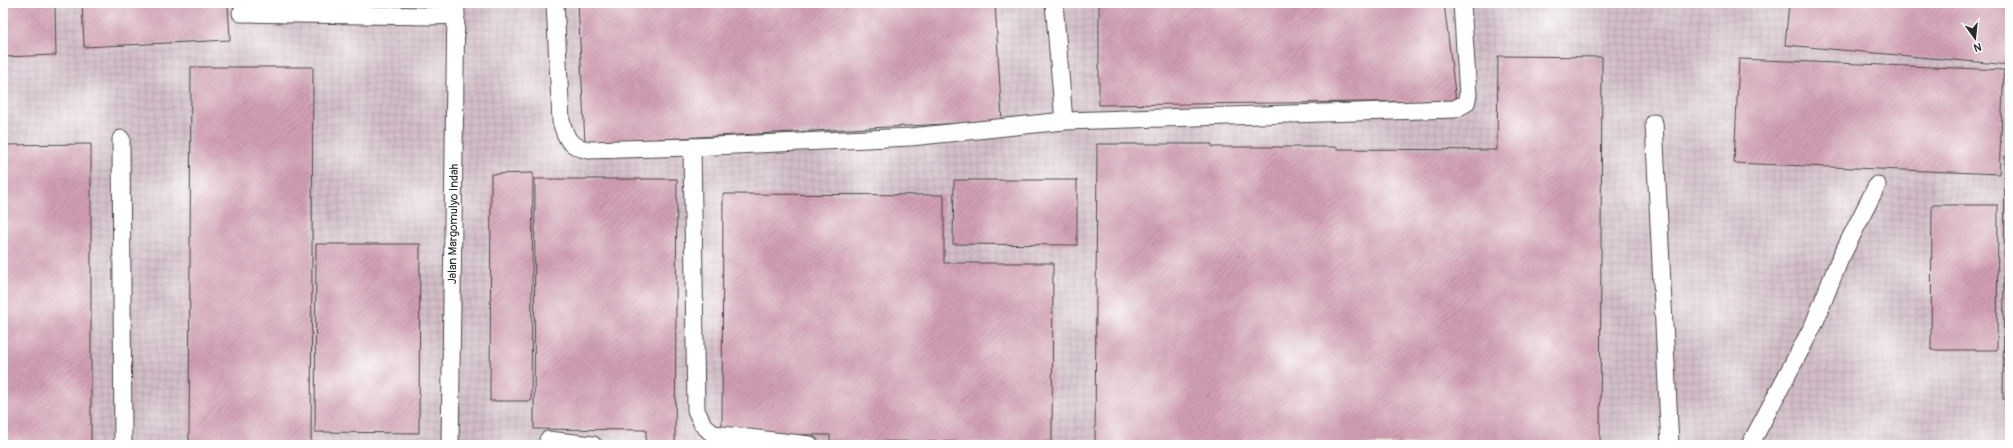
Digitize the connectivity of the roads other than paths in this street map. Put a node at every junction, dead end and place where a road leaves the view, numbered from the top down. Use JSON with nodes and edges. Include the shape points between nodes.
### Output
{"nodes":[{"id":1,"x":556,"y":3,"type":"edge"},
{"id":2,"x":1054,"y":3,"type":"edge"},
{"id":3,"x":1462,"y":3,"type":"edge"},
{"id":4,"x":456,"y":9,"type":"edge"},
{"id":5,"x":241,"y":13,"type":"dead end"},
{"id":6,"x":1064,"y":121,"type":"junction"},
{"id":7,"x":1654,"y":123,"type":"dead end"},
{"id":8,"x":121,"y":139,"type":"dead end"},
{"id":9,"x":692,"y":148,"type":"junction"},
{"id":10,"x":1877,"y":185,"type":"dead end"},
{"id":11,"x":548,"y":440,"type":"dead end"},
{"id":12,"x":123,"y":445,"type":"edge"},
{"id":13,"x":450,"y":445,"type":"edge"},
{"id":14,"x":593,"y":445,"type":"edge"},
{"id":15,"x":810,"y":445,"type":"edge"},
{"id":16,"x":1670,"y":445,"type":"edge"},
{"id":17,"x":1750,"y":445,"type":"edge"}],
"edges":[{"from":1,"to":9,"type":"lane","via":[[561,121],[565,136],[575,147],[588,150]]},
{"from":2,"to":6,"type":"lane"},
{"from":3,"to":6,"type":"lane","via":[[1468,95],[1466,103],[1455,109]]},
{"from":4,"to":5,"type":"lane","via":[[429,16]]},
{"from":4,"to":13,"type":"lane","name":"Jalan Margomulyo Indah"},
{"from":6,"to":9,"type":"lane","via":[[911,137]]},
{"from":7,"to":16,"type":"lane"},
{"from":8,"to":12,"type":"lane"},
{"from":9,"to":15,"type":"lane","via":[[696,410],[703,425],[712,434]]},
{"from":10,"to":17,"type":"lane","via":[[1839,261],[1814,324]]},
{"from":11,"to":14,"type":"lane"}]}
